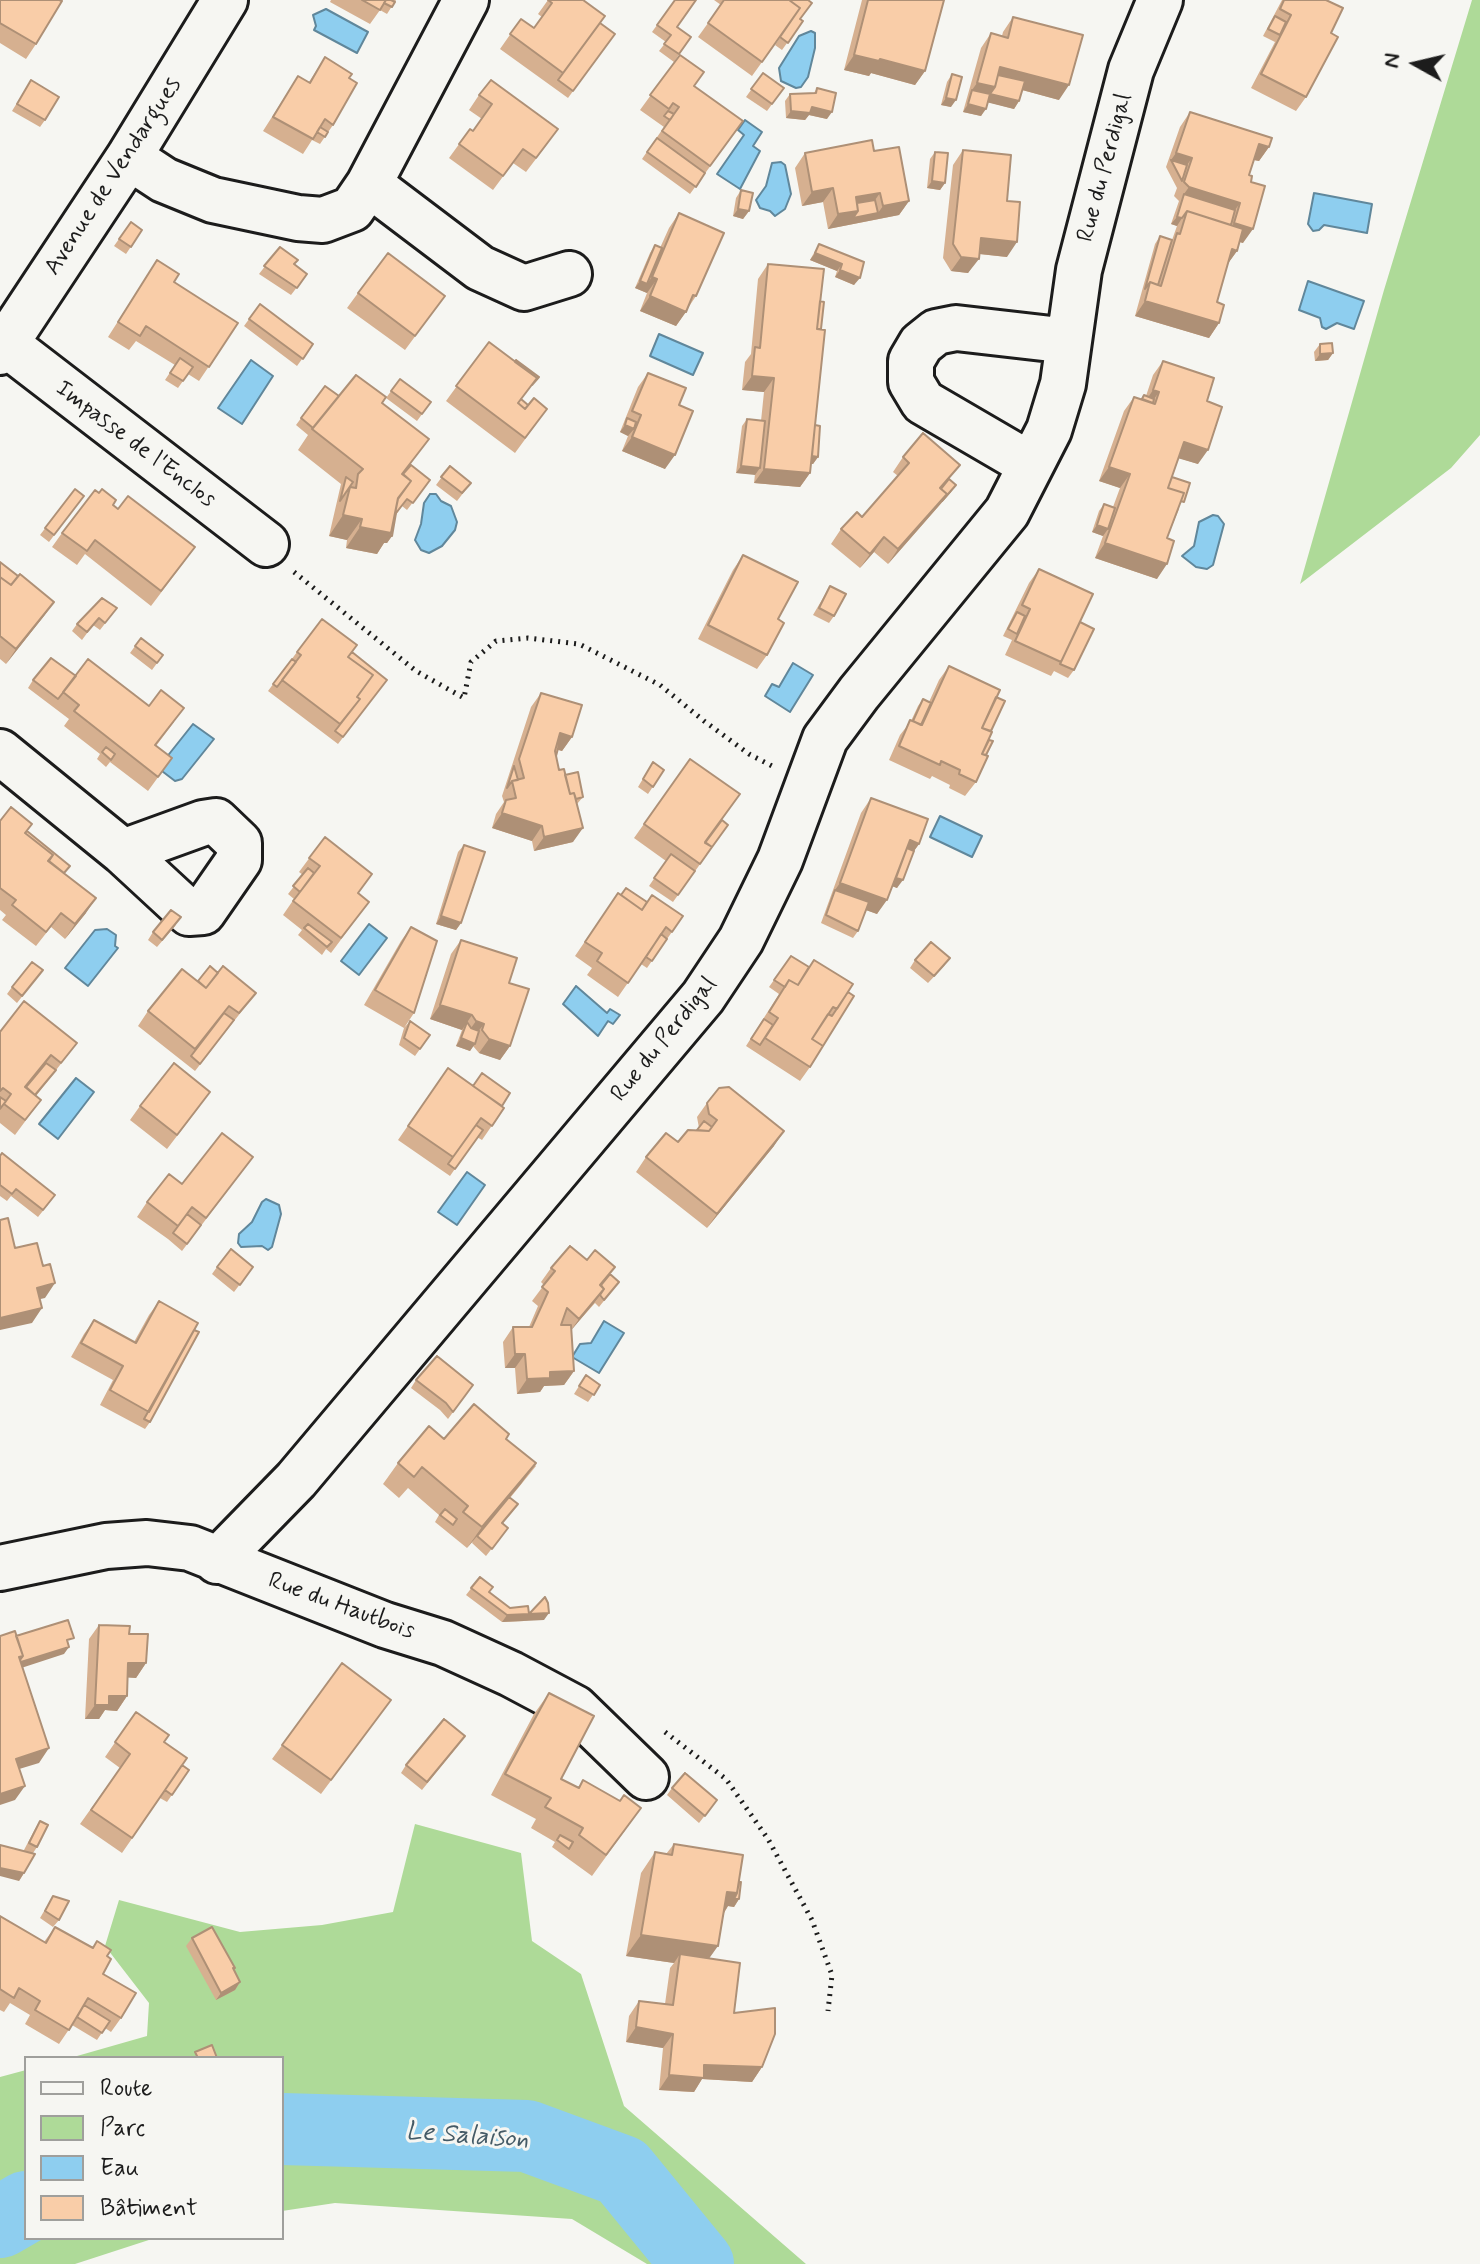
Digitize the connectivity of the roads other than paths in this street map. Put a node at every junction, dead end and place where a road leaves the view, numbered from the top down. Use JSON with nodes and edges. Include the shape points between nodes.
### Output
{"nodes":[{"id":1,"x":225,"y":0,"type":"edge"},
{"id":2,"x":466,"y":0,"type":"edge"},
{"id":3,"x":1147,"y":3,"type":"edge"},
{"id":4,"x":129,"y":157,"type":"junction"},
{"id":5,"x":369,"y":184,"type":"junction"},
{"id":6,"x":569,"y":274,"type":"dead end"},
{"id":7,"x":1069,"y":341,"type":"junction"},
{"id":8,"x":3,"y":348,"type":"edge"},
{"id":9,"x":1031,"y":465,"type":"junction"},
{"id":10,"x":266,"y":544,"type":"road end"},
{"id":11,"x":0,"y":752,"type":"edge"},
{"id":12,"x":123,"y":852,"type":"dead end"},
{"id":13,"x":217,"y":1561,"type":"junction"},
{"id":14,"x":0,"y":1568,"type":"edge"},
{"id":15,"x":646,"y":1777,"type":"dead end"}],
"edges":[{"from":1,"to":4,"type":"street","name":"Avenue de Vendargues"},
{"from":2,"to":5,"type":"street"},
{"from":3,"to":7,"type":"street","name":"Rue du Perdigal","via":[[1079,270]]},
{"from":4,"to":5,"type":"street","via":[[164,180],[213,200],[298,218],[323,220],[352,209]]},
{"from":4,"to":8,"type":"street","name":"Avenue de Vendargues"},
{"from":5,"to":6,"type":"street","via":[[480,268],[524,288]]},
{"from":7,"to":9,"type":"street","name":"Rue du Perdigal","via":[[1049,430]]},
{"from":7,"to":9,"type":"street","via":[[956,328],[936,332],[911,361],[911,382],[923,402]]},
{"from":8,"to":10,"type":"street","name":"Impasse de l'Enclos"},
{"from":9,"to":13,"type":"street","name":"Rue du Perdigal","via":[[1007,512],[825,739],[780,860],[741,940],[703,997],[296,1480]]},
{"from":11,"to":12,"type":"street"},
{"from":13,"to":14,"type":"street","name":"Rue du Hautbois","via":[[190,1548],[147,1543]]},
{"from":13,"to":15,"type":"street","name":"Rue du Hautbois","via":[[443,1643],[511,1674],[575,1708]]}]}
